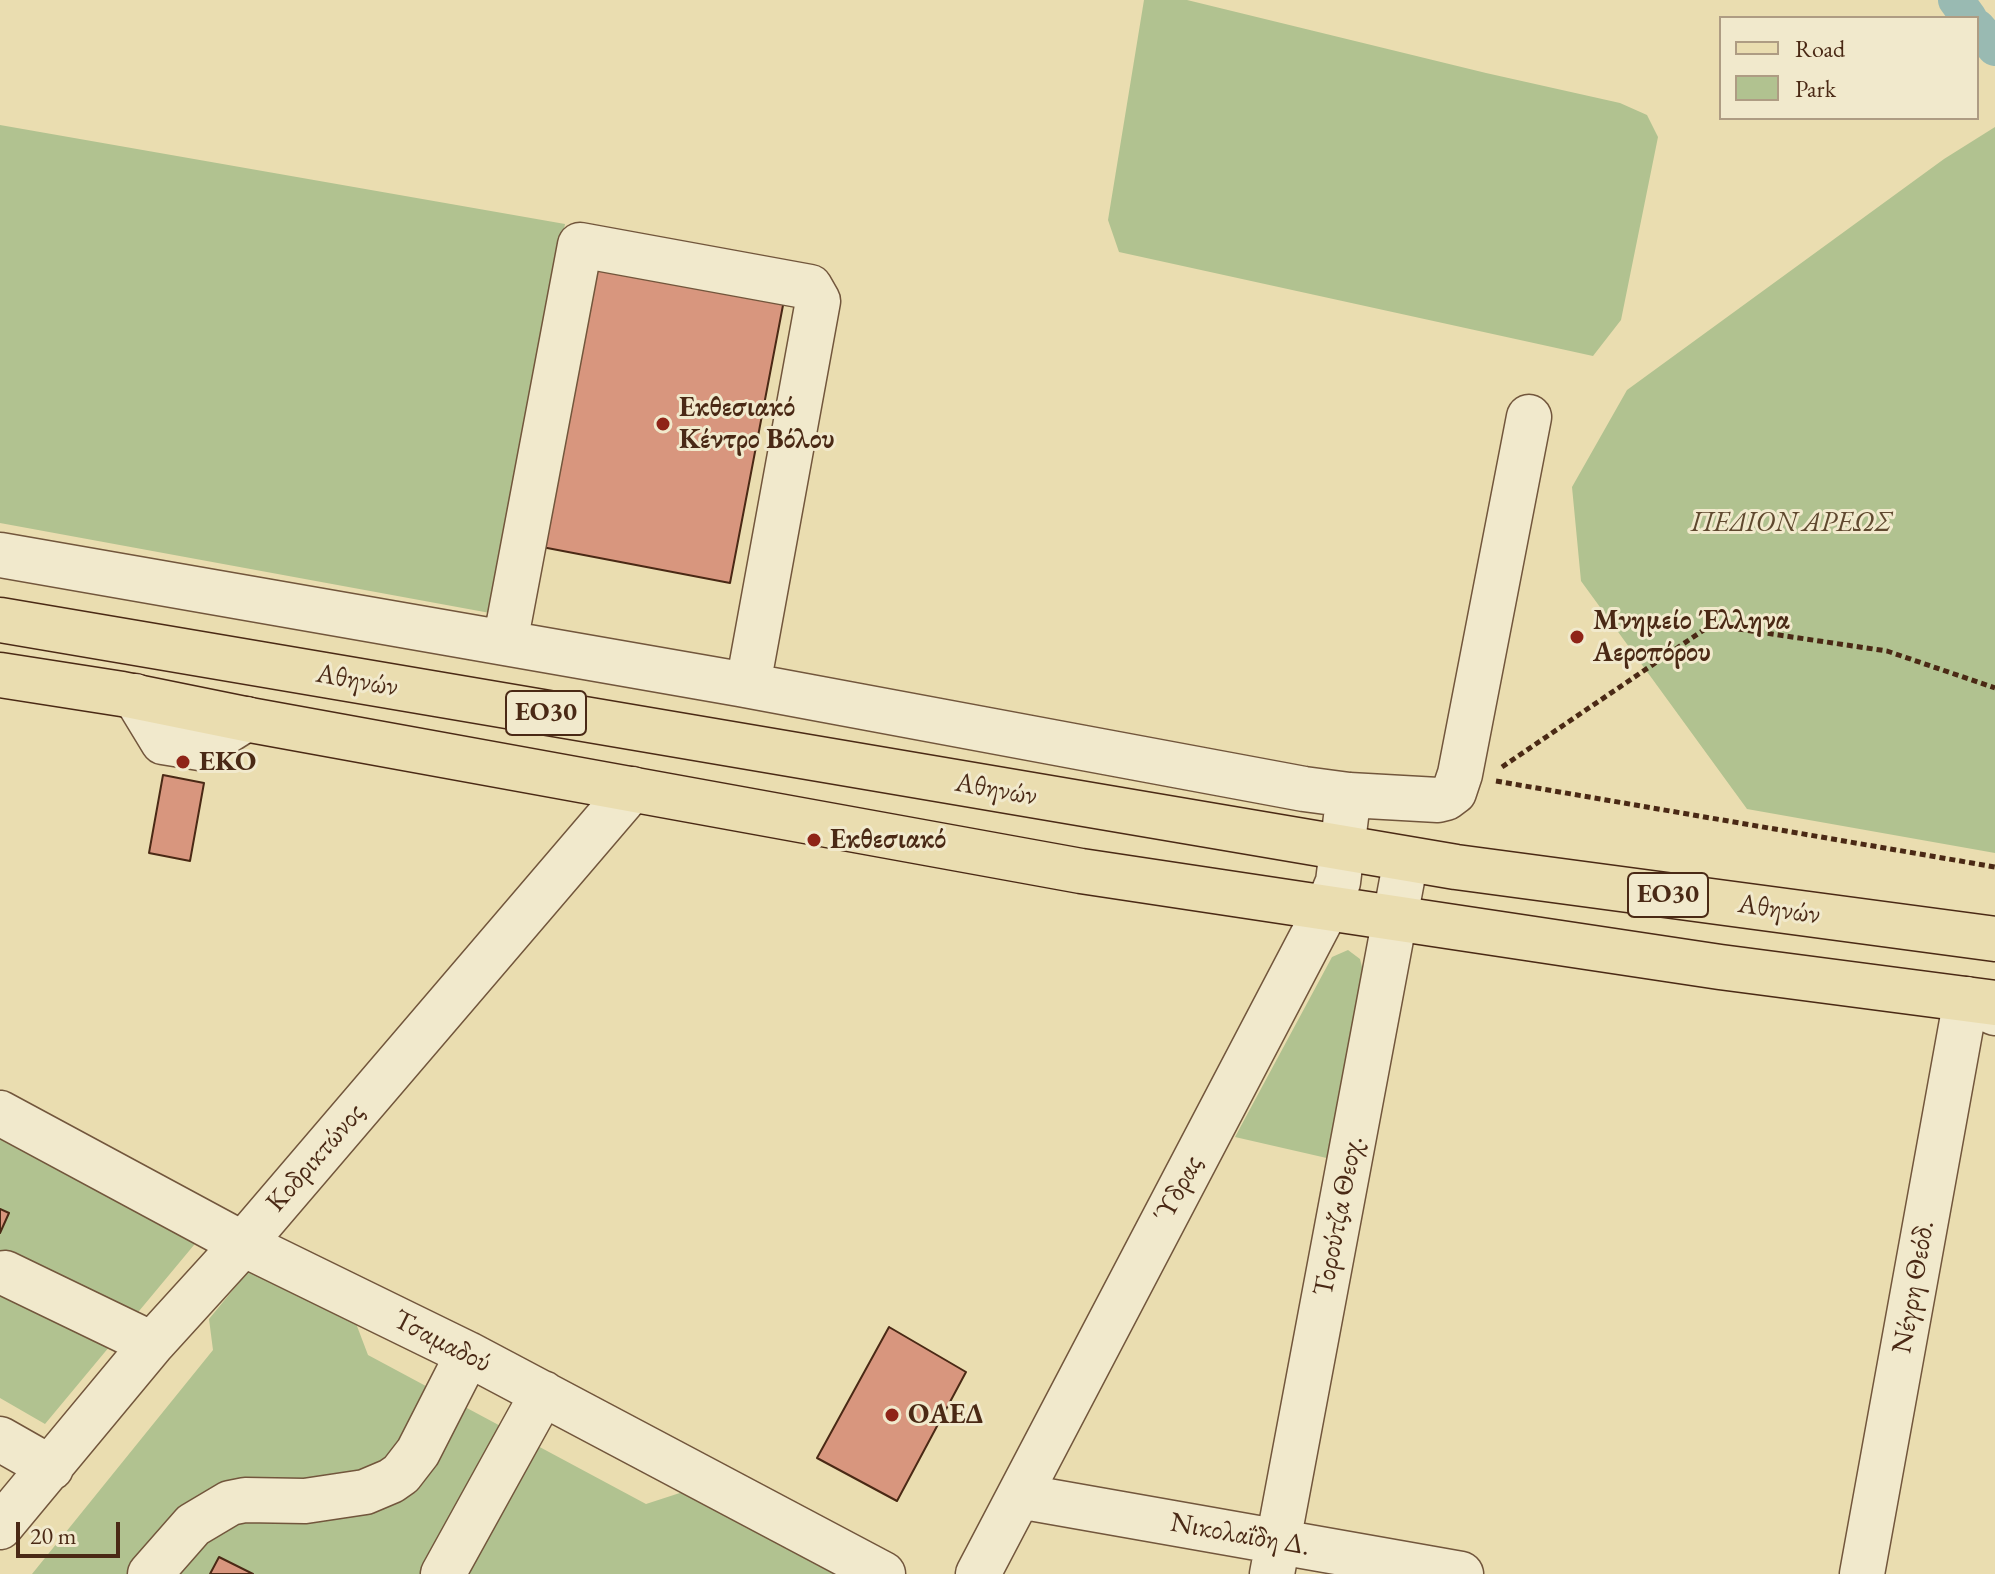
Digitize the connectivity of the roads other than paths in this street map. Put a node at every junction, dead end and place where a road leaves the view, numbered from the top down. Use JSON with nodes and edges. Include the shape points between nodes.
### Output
{"nodes":[{"id":1,"x":1529,"y":417,"type":"dead end"},
{"id":2,"x":0,"y":555,"type":"edge"},
{"id":3,"x":0,"y":620,"type":"edge"},
{"id":4,"x":505,"y":643,"type":"junction"},
{"id":5,"x":0,"y":675,"type":"edge"},
{"id":6,"x":748,"y":685,"type":"junction"},
{"id":7,"x":632,"y":789,"type":"junction"},
{"id":8,"x":1349,"y":795,"type":"junction"},
{"id":9,"x":1342,"y":848,"type":"junction"},
{"id":10,"x":1406,"y":859,"type":"junction"},
{"id":11,"x":1327,"y":908,"type":"junction"},
{"id":12,"x":1395,"y":918,"type":"junction"},
{"id":13,"x":1995,"y":939,"type":"edge"},
{"id":14,"x":1985,"y":1005,"type":"edge"},
{"id":15,"x":0,"y":1113,"type":"edge"},
{"id":16,"x":243,"y":1244,"type":"junction"},
{"id":17,"x":5,"y":1273,"type":"dead end"},
{"id":18,"x":152,"y":1344,"type":"junction"},
{"id":19,"x":468,"y":1354,"type":"junction"},
{"id":20,"x":543,"y":1393,"type":"junction"},
{"id":21,"x":0,"y":1439,"type":"edge"},
{"id":22,"x":51,"y":1468,"type":"junction"},
{"id":23,"x":1019,"y":1496,"type":"junction"},
{"id":24,"x":0,"y":1527,"type":"edge"},
{"id":25,"x":1276,"y":1558,"type":"edge"},
{"id":26,"x":150,"y":1574,"type":"edge"},
{"id":27,"x":443,"y":1574,"type":"edge"},
{"id":28,"x":883,"y":1574,"type":"edge"},
{"id":29,"x":978,"y":1574,"type":"edge"},
{"id":30,"x":1461,"y":1574,"type":"edge"},
{"id":31,"x":1862,"y":1574,"type":"edge"}],
"edges":[{"from":1,"to":8,"type":"street","via":[[1472,776],[1451,796],[1438,800]]},
{"from":2,"to":4,"type":"street"},
{"from":3,"to":9,"type":"main road","name":"Αθηνών","number":"ΕΟ30"},
{"from":4,"to":6,"type":"street"},
{"from":4,"to":6,"type":"street","via":[[580,245],[810,287],[818,301]]},
{"from":5,"to":7,"type":"main road","name":"Αθηνών","number":"ΕΟ30"},
{"from":6,"to":8,"type":"street"},
{"from":7,"to":11,"type":"main road","name":"Αθηνών","number":"ΕΟ30","via":[[1081,871]]},
{"from":7,"to":16,"type":"street","name":"Κοδρικτώνος"},
{"from":8,"to":9,"type":"street","name":"Ύδρας"},
{"from":9,"to":10,"type":"main road","name":"Αθηνών","number":"ΕΟ30"},
{"from":9,"to":11,"type":"street","name":"Ύδρας","via":[[1338,882]]},
{"from":10,"to":12,"type":"street","name":"Τορούτζα Θεοχ."},
{"from":10,"to":13,"type":"main road","name":"Αθηνών","number":"ΕΟ30"},
{"from":11,"to":12,"type":"main road","name":"Αθηνών","number":"ΕΟ30"},
{"from":11,"to":23,"type":"street","name":"Ύδρας"},
{"from":12,"to":14,"type":"main road","name":"Αθηνών","number":"ΕΟ30"},
{"from":12,"to":25,"type":"street","name":"Τορούτζα Θεοχ."},
{"from":14,"to":31,"type":"street","name":"Νέγρη Θεόδ."},
{"from":15,"to":16,"type":"street","name":"Τσαμαδού"},
{"from":16,"to":18,"type":"street","name":"Κοδρικτώνος"},
{"from":16,"to":19,"type":"street","name":"Τσαμαδού"},
{"from":17,"to":18,"type":"street"},
{"from":18,"to":22,"type":"street","name":"Κοδρικτώνος"},
{"from":19,"to":20,"type":"street","name":"Τσαμαδού"},
{"from":19,"to":26,"type":"street","via":[[418,1452],[391,1481],[365,1492],[305,1501],[230,1503],[193,1525]]},
{"from":20,"to":27,"type":"street"},
{"from":20,"to":28,"type":"street","name":"Τσαμαδού"},
{"from":21,"to":22,"type":"street"},
{"from":22,"to":24,"type":"street","name":"Κοδρικτώνος"},
{"from":23,"to":25,"type":"street","name":"Νικολαΐδη Δ."},
{"from":23,"to":29,"type":"street","name":"Ύδρας"},
{"from":25,"to":30,"type":"street","name":"Νικολαΐδη Δ."}]}
